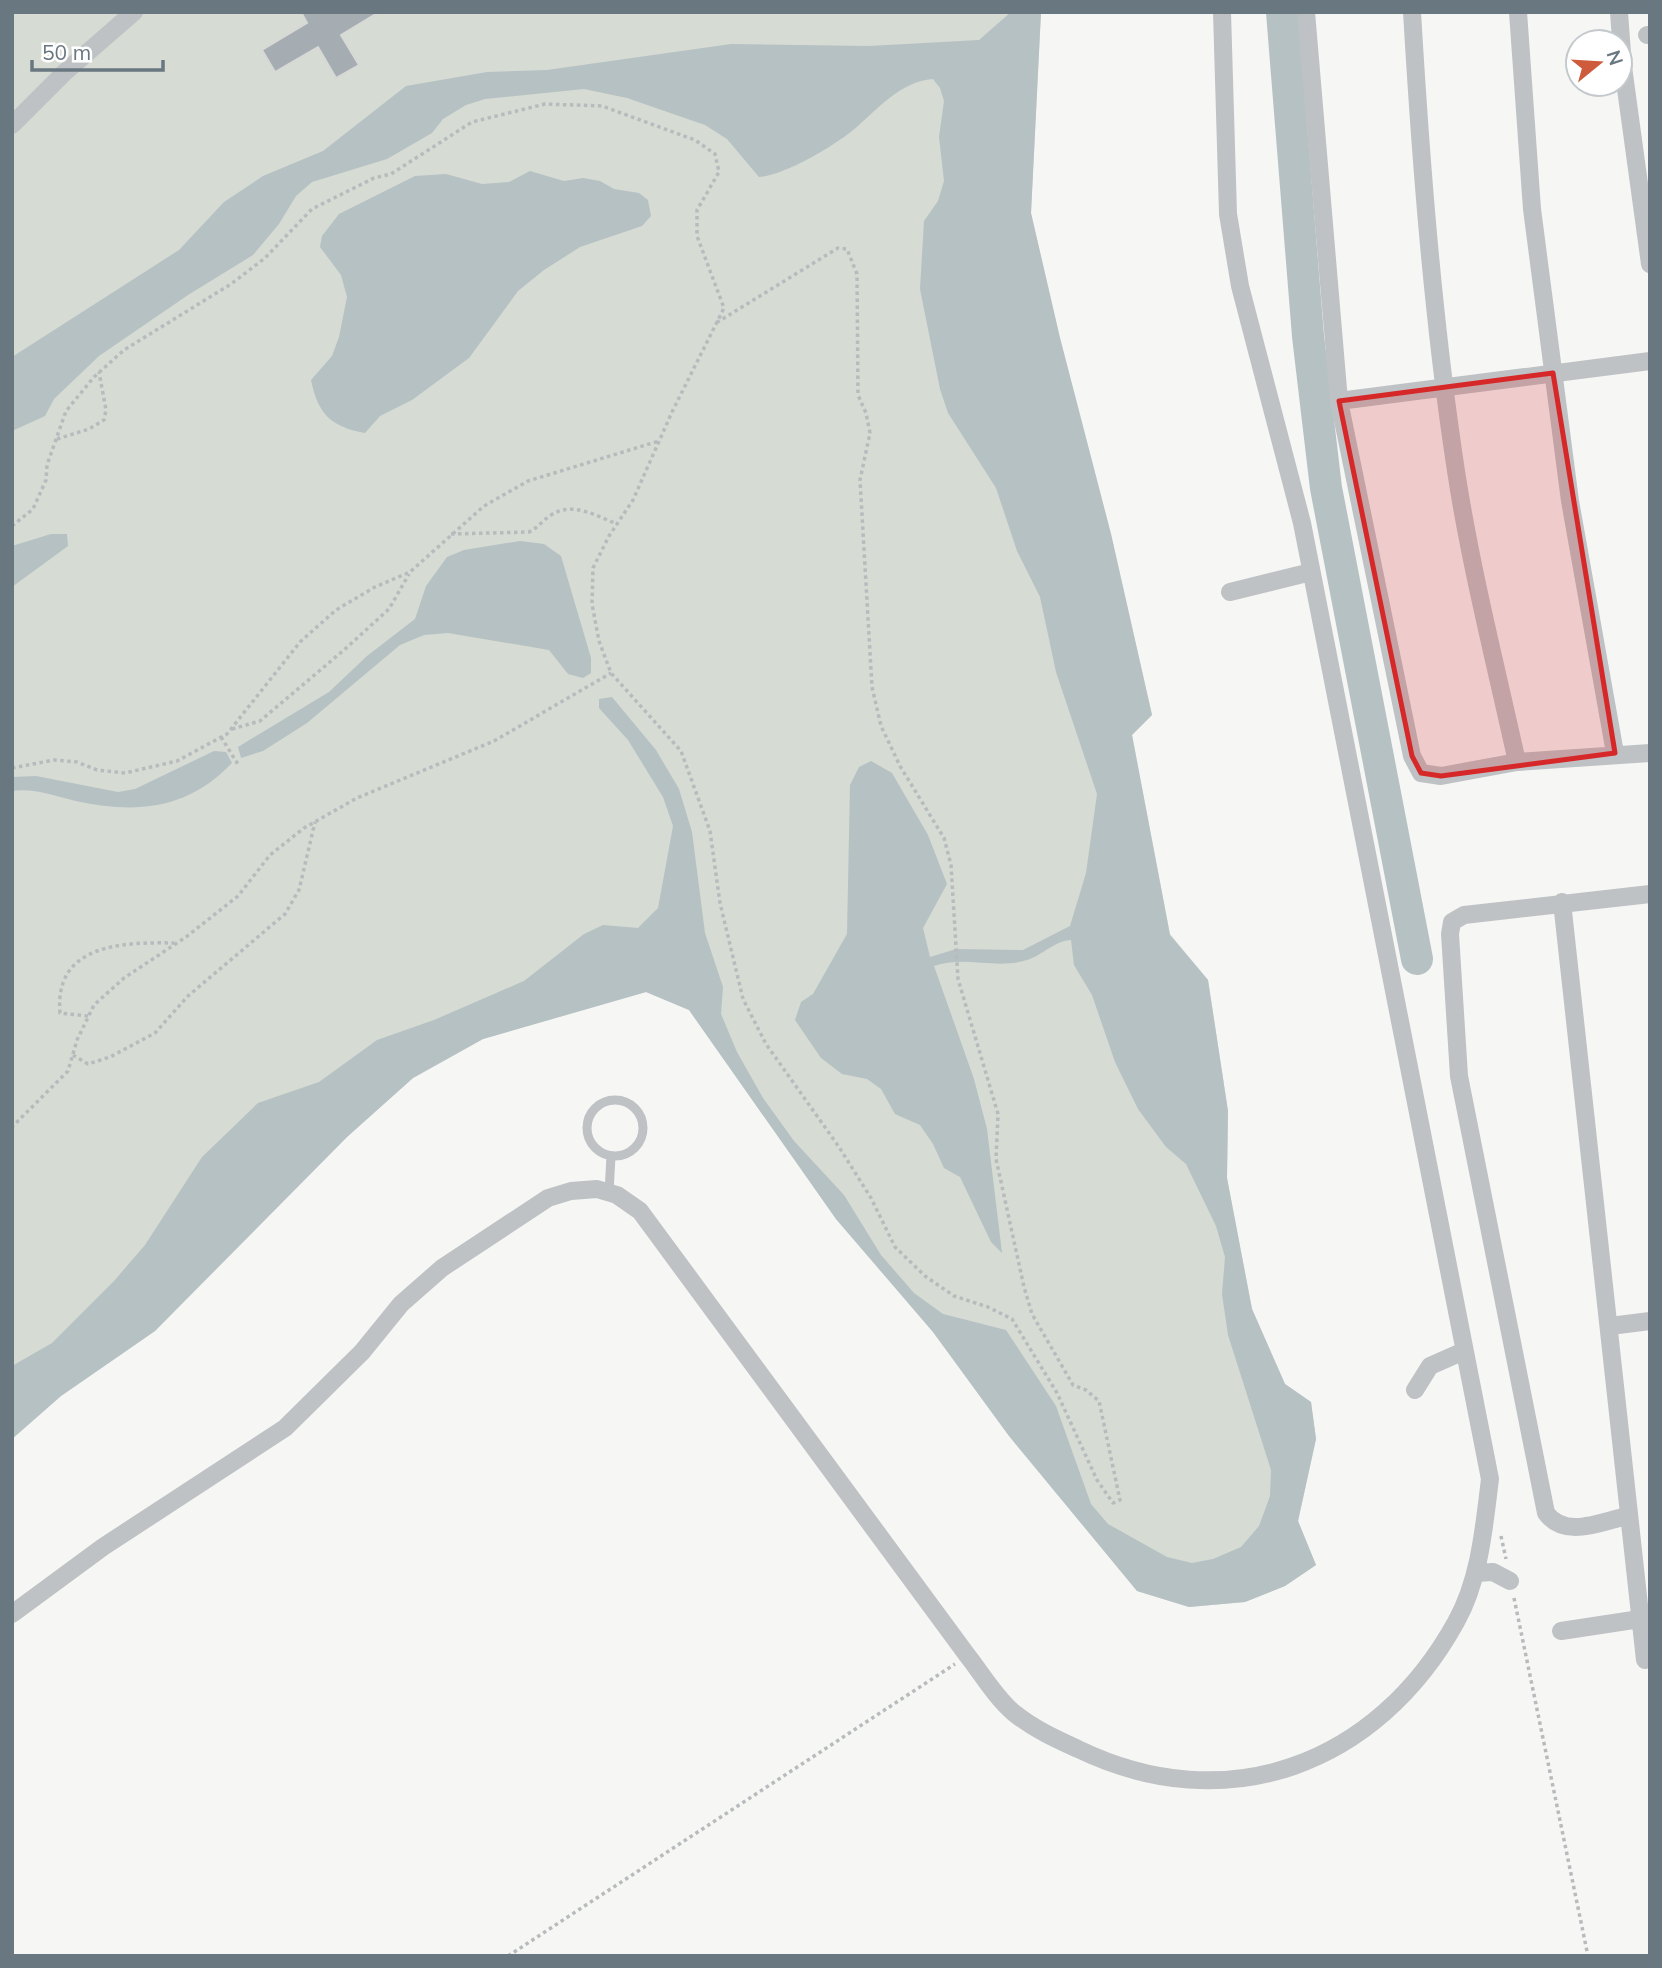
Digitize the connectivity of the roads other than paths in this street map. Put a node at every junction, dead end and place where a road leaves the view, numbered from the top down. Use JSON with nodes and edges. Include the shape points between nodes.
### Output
{"nodes":[{"id":1,"x":134,"y":12,"type":"edge"},
{"id":2,"x":1222,"y":12,"type":"edge"},
{"id":3,"x":1306,"y":12,"type":"edge"},
{"id":4,"x":1412,"y":12,"type":"edge"},
{"id":5,"x":1518,"y":12,"type":"edge"},
{"id":6,"x":1619,"y":12,"type":"edge"},
{"id":7,"x":12,"y":125,"type":"edge"},
{"id":8,"x":1650,"y":264,"type":"edge"},
{"id":9,"x":1650,"y":361,"type":"edge"},
{"id":10,"x":1553,"y":373,"type":"junction"},
{"id":11,"x":1447,"y":386,"type":"junction"},
{"id":12,"x":1339,"y":401,"type":"junction"},
{"id":13,"x":1311,"y":572,"type":"junction"},
{"id":14,"x":1230,"y":592,"type":"dead end"},
{"id":15,"x":1615,"y":753,"type":"junction"},
{"id":16,"x":1650,"y":753,"type":"edge"},
{"id":17,"x":1517,"y":762,"type":"junction"},
{"id":18,"x":1650,"y":894,"type":"edge"},
{"id":19,"x":1562,"y":902,"type":"junction"},
{"id":20,"x":611,"y":1156,"type":"junction"},
{"id":21,"x":609,"y":1193,"type":"junction"},
{"id":22,"x":1650,"y":1321,"type":"edge"},
{"id":23,"x":1610,"y":1326,"type":"junction"},
{"id":24,"x":1464,"y":1351,"type":"junction"},
{"id":25,"x":1415,"y":1390,"type":"dead end"},
{"id":26,"x":1628,"y":1516,"type":"junction"},
{"id":27,"x":1475,"y":1573,"type":"junction"},
{"id":28,"x":1510,"y":1581,"type":"road end"},
{"id":29,"x":12,"y":1614,"type":"edge"},
{"id":30,"x":1640,"y":1619,"type":"junction"},
{"id":31,"x":1561,"y":1631,"type":"dead end"},
{"id":32,"x":1645,"y":1660,"type":"dead end"}],
"edges":[{"from":1,"to":7,"type":"street"},
{"from":2,"to":13,"type":"street","via":[[1228,214],[1240,286]]},
{"from":3,"to":12,"type":"street"},
{"from":4,"to":11,"type":"street","via":[[1421,165]]},
{"from":5,"to":10,"type":"street","via":[[1532,209]]},
{"from":6,"to":8,"type":"street"},
{"from":9,"to":10,"type":"street"},
{"from":10,"to":11,"type":"street"},
{"from":10,"to":15,"type":"street","via":[[1570,501]]},
{"from":11,"to":12,"type":"street"},
{"from":11,"to":17,"type":"street","via":[[1456,471],[1474,569]]},
{"from":12,"to":17,"type":"street","via":[[1412,756],[1421,773],[1441,776]]},
{"from":13,"to":14,"type":"street"},
{"from":13,"to":24,"type":"street"},
{"from":15,"to":16,"type":"street"},
{"from":15,"to":17,"type":"street"},
{"from":18,"to":19,"type":"street"},
{"from":19,"to":23,"type":"street"},
{"from":19,"to":26,"type":"street","via":[[1464,915],[1452,922],[1460,1076],[1546,1513],[1553,1523],[1567,1529]]},
{"from":20,"to":20,"type":"lane","via":[[595,1147],[588,1131],[592,1113],[606,1101],[624,1101],[639,1112],[643,1130],[636,1147]]},
{"from":20,"to":21,"type":"lane"},
{"from":21,"to":27,"type":"street","via":[[640,1211],[1012,1711],[1038,1730],[1111,1765],[1166,1779],[1225,1782],[1276,1774],[1328,1754],[1377,1721],[1415,1684],[1457,1622]]},
{"from":21,"to":29,"type":"street","via":[[571,1191],[548,1198],[442,1268],[401,1304],[362,1352],[285,1428],[103,1547]]},
{"from":22,"to":23,"type":"street"},
{"from":23,"to":26,"type":"street"},
{"from":24,"to":25,"type":"street","via":[[1430,1366]]},
{"from":24,"to":27,"type":"street","via":[[1490,1479]]},
{"from":26,"to":30,"type":"street"},
{"from":27,"to":28,"type":"street","via":[[1493,1572]]},
{"from":30,"to":31,"type":"street"},
{"from":30,"to":32,"type":"street"}]}
